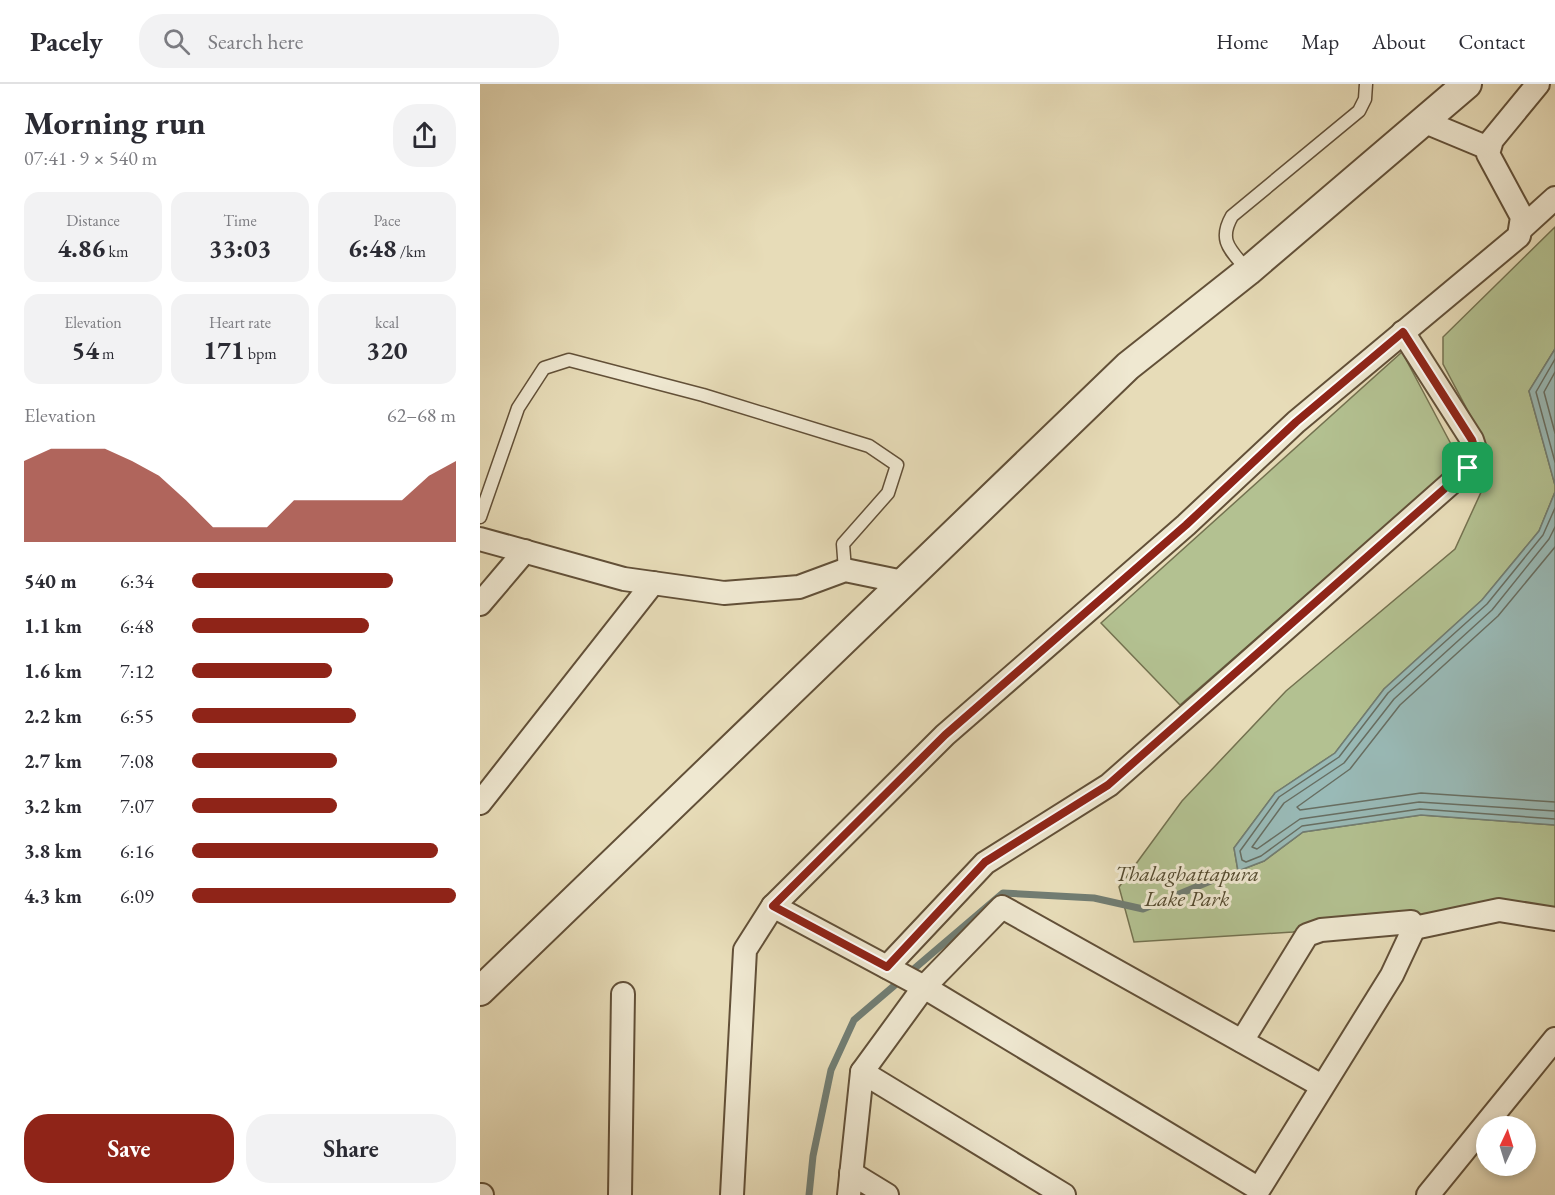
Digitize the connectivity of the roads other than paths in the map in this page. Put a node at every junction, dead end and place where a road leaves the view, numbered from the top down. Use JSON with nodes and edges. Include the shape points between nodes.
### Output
{"nodes":[{"id":1,"x":1366,"y":84,"type":"edge"},
{"id":2,"x":1467,"y":84,"type":"edge"},
{"id":3,"x":1538,"y":84,"type":"edge"},
{"id":4,"x":1423,"y":121,"type":"junction"},
{"id":5,"x":1488,"y":148,"type":"junction"},
{"id":6,"x":1555,"y":198,"type":"edge"},
{"id":7,"x":1522,"y":228,"type":"junction"},
{"id":8,"x":1248,"y":271,"type":"junction"},
{"id":9,"x":1403,"y":332,"type":"junction"},
{"id":10,"x":480,"y":517,"type":"edge"},
{"id":11,"x":480,"y":538,"type":"edge"},
{"id":12,"x":525,"y":551,"type":"junction"},
{"id":13,"x":845,"y":570,"type":"junction"},
{"id":14,"x":903,"y":582,"type":"junction"},
{"id":15,"x":653,"y":583,"type":"junction"},
{"id":16,"x":480,"y":604,"type":"edge"},
{"id":17,"x":480,"y":803,"type":"edge"},
{"id":18,"x":773,"y":906,"type":"junction"},
{"id":19,"x":1555,"y":919,"type":"edge"},
{"id":20,"x":1414,"y":928,"type":"junction"},
{"id":21,"x":887,"y":967,"type":"junction"},
{"id":22,"x":924,"y":987,"type":"junction"},
{"id":23,"x":480,"y":990,"type":"edge"},
{"id":24,"x":623,"y":994,"type":"dead end"},
{"id":25,"x":1555,"y":1039,"type":"edge"},
{"id":26,"x":1242,"y":1041,"type":"junction"},
{"id":27,"x":862,"y":1072,"type":"junction"},
{"id":28,"x":1322,"y":1086,"type":"junction"},
{"id":29,"x":850,"y":1184,"type":"edge"},
{"id":30,"x":1257,"y":1192,"type":"edge"},
{"id":31,"x":620,"y":1195,"type":"edge"},
{"id":32,"x":732,"y":1195,"type":"edge"},
{"id":33,"x":887,"y":1195,"type":"edge"},
{"id":34,"x":1064,"y":1195,"type":"edge"},
{"id":35,"x":1428,"y":1195,"type":"edge"}],
"edges":[{"from":1,"to":8,"type":"lane","via":[[1359,111],[1232,216],[1226,227],[1227,244]]},
{"from":2,"to":4,"type":"street"},
{"from":3,"to":5,"type":"street"},
{"from":4,"to":5,"type":"street"},
{"from":4,"to":8,"type":"street"},
{"from":5,"to":7,"type":"street","via":[[1522,217]]},
{"from":6,"to":7,"type":"street"},
{"from":7,"to":9,"type":"street","via":[[1519,236]]},
{"from":8,"to":14,"type":"street","via":[[1128,366]]},
{"from":9,"to":18,"type":"street","via":[[1296,422],[1186,525],[945,735]]},
{"from":9,"to":21,"type":"street","via":[[1472,440],[1475,449],[1468,468],[1108,785],[985,862]]},
{"from":10,"to":13,"type":"lane","via":[[518,408],[544,368],[569,360],[704,395],[869,446],[897,465],[888,493],[843,544]]},
{"from":11,"to":12,"type":"street"},
{"from":12,"to":15,"type":"street","via":[[624,579]]},
{"from":12,"to":16,"type":"street"},
{"from":13,"to":14,"type":"street"},
{"from":13,"to":15,"type":"street","via":[[800,587],[724,593]]},
{"from":14,"to":23,"type":"street"},
{"from":15,"to":17,"type":"street"},
{"from":18,"to":21,"type":"street"},
{"from":18,"to":32,"type":"street","via":[[746,950]]},
{"from":19,"to":20,"type":"street","via":[[1499,910]]},
{"from":20,"to":26,"type":"street","via":[[1412,922],[1405,921],[1307,935]]},
{"from":20,"to":28,"type":"street","via":[[1392,975]]},
{"from":21,"to":22,"type":"street"},
{"from":22,"to":26,"type":"street","via":[[1002,907]]},
{"from":22,"to":27,"type":"street"},
{"from":22,"to":30,"type":"street"},
{"from":24,"to":31,"type":"street"},
{"from":25,"to":35,"type":"street"},
{"from":26,"to":28,"type":"street"},
{"from":27,"to":29,"type":"street"},
{"from":27,"to":34,"type":"street"},
{"from":28,"to":30,"type":"street"},
{"from":29,"to":33,"type":"street"}]}
